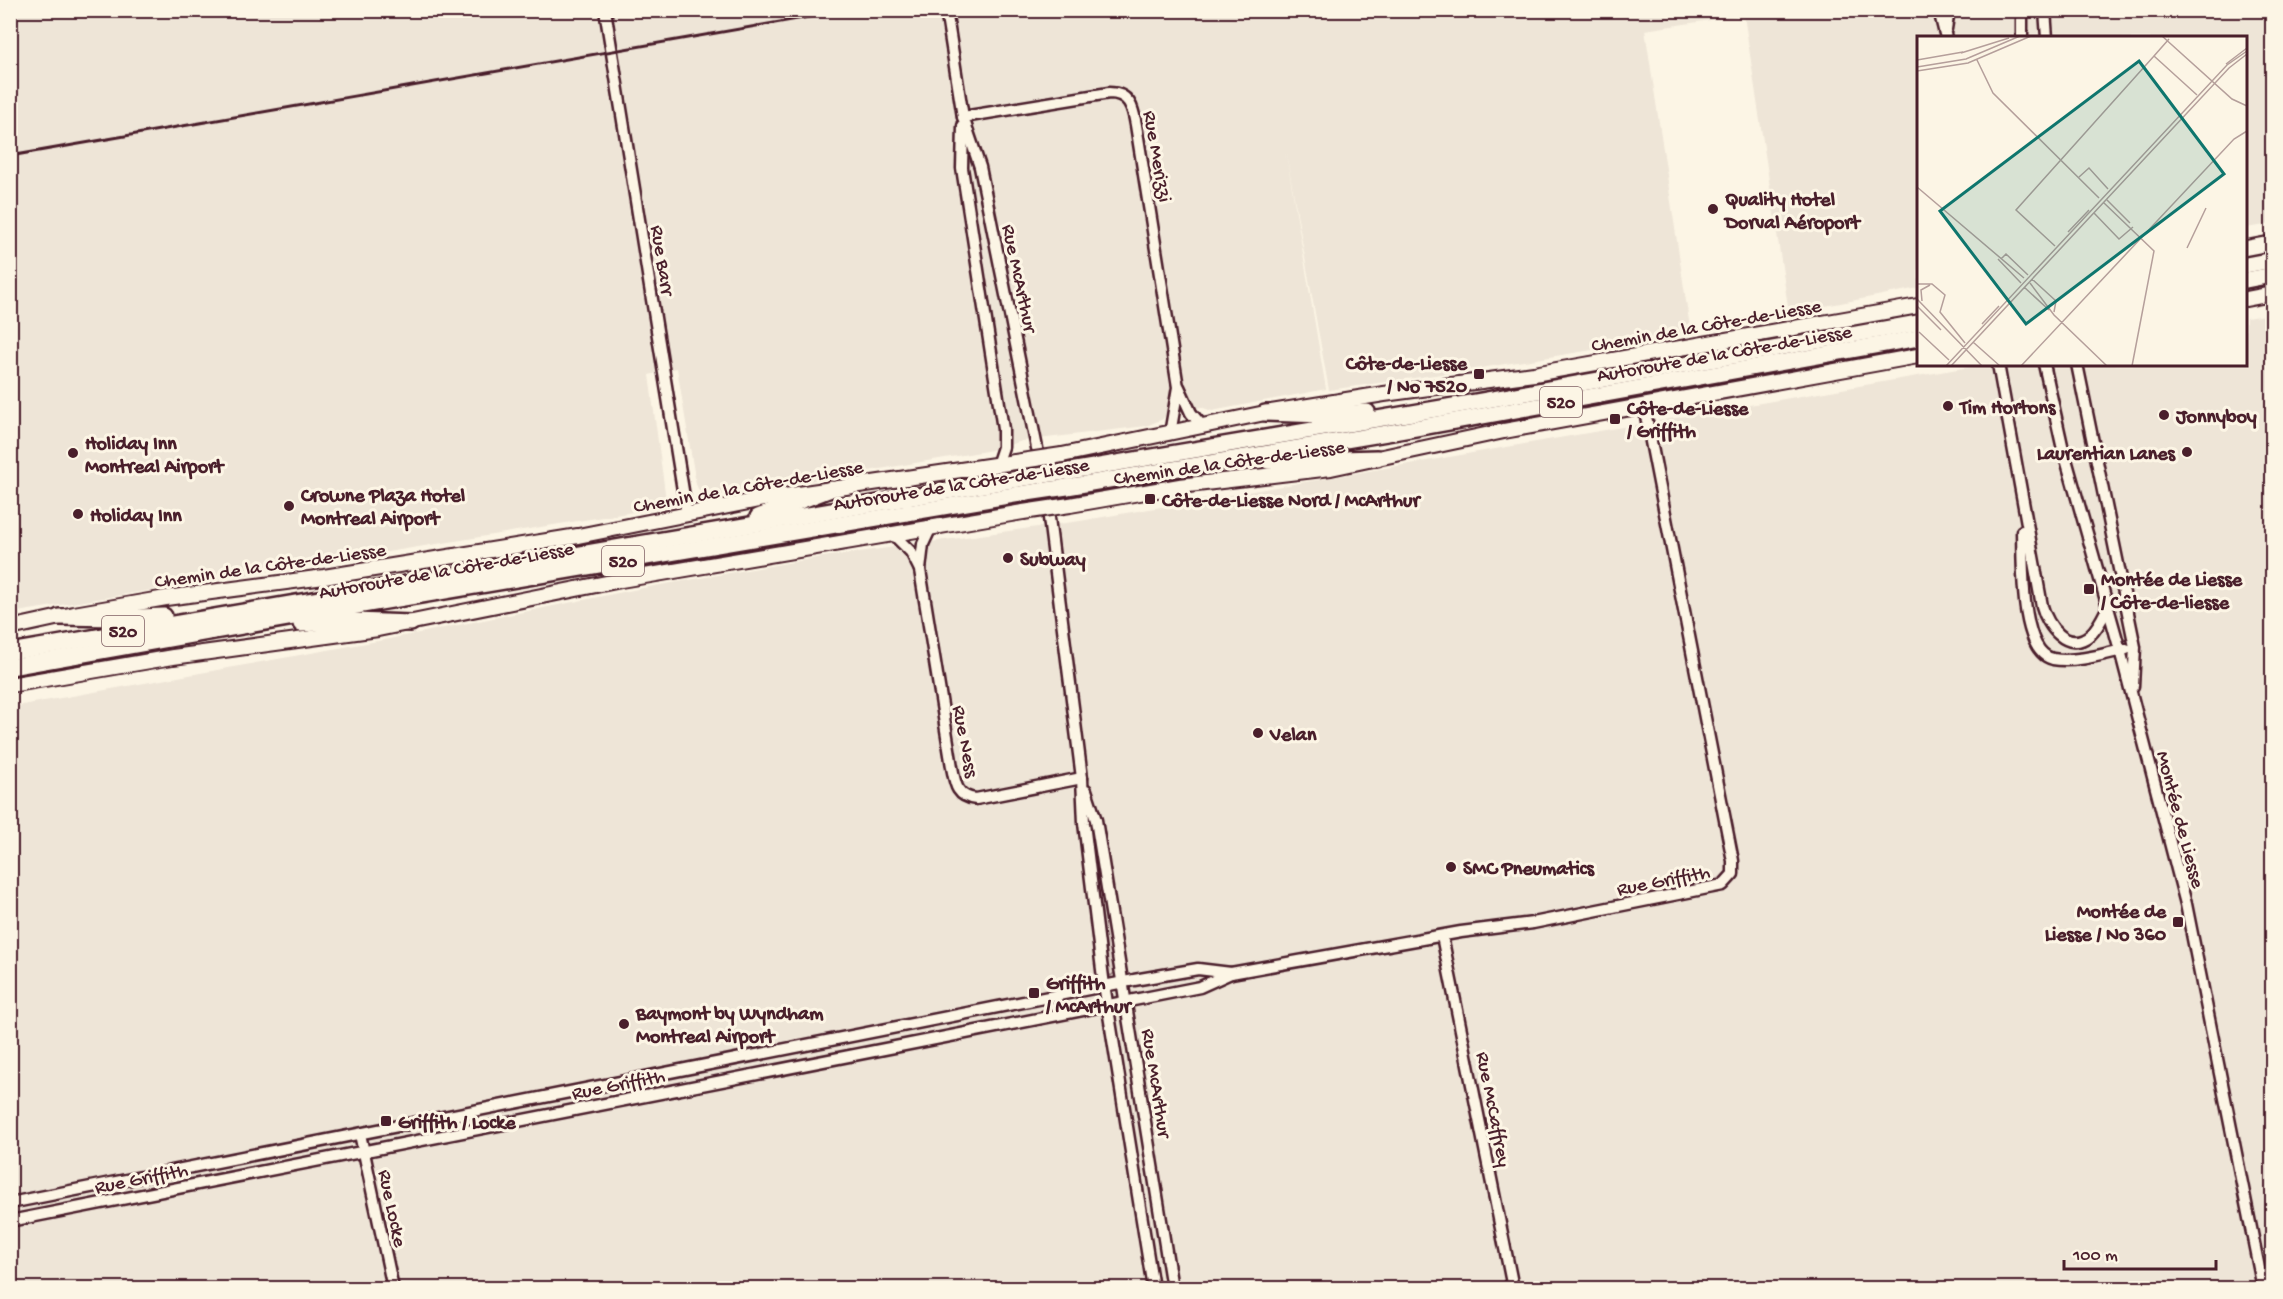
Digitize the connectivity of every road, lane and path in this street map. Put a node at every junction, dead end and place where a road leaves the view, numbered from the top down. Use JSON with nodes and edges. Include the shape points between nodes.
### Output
{"nodes":[{"id":1,"x":604,"y":10,"type":"edge"},
{"id":2,"x":946,"y":10,"type":"edge"},
{"id":3,"x":1939,"y":10,"type":"edge"},
{"id":4,"x":1949,"y":10,"type":"edge"},
{"id":5,"x":2046,"y":10,"type":"edge"},
{"id":6,"x":2022,"y":11,"type":"edge"},
{"id":7,"x":1945,"y":35,"type":"edge"},
{"id":8,"x":2022,"y":36,"type":"edge"},
{"id":9,"x":2047,"y":36,"type":"edge"},
{"id":10,"x":963,"y":117,"type":"junction"},
{"id":11,"x":2272,"y":243,"type":"edge"},
{"id":12,"x":2247,"y":248,"type":"edge"},
{"id":13,"x":2272,"y":260,"type":"edge"},
{"id":14,"x":2247,"y":265,"type":"edge"},
{"id":15,"x":2272,"y":276,"type":"edge"},
{"id":16,"x":2247,"y":280,"type":"edge"},
{"id":17,"x":2272,"y":294,"type":"edge"},
{"id":18,"x":2247,"y":299,"type":"edge"},
{"id":19,"x":1917,"y":306,"type":"edge"},
{"id":20,"x":1917,"y":323,"type":"edge"},
{"id":21,"x":1917,"y":338,"type":"edge"},
{"id":22,"x":1917,"y":356,"type":"edge"},
{"id":23,"x":1998,"y":366,"type":"edge"},
{"id":24,"x":2044,"y":366,"type":"edge"},
{"id":25,"x":2077,"y":366,"type":"edge"},
{"id":26,"x":1178,"y":387,"type":"junction"},
{"id":27,"x":1644,"y":406,"type":"junction"},
{"id":28,"x":1442,"y":408,"type":"junction"},
{"id":29,"x":1264,"y":413,"type":"junction"},
{"id":30,"x":1203,"y":427,"type":"junction"},
{"id":31,"x":1170,"y":434,"type":"junction"},
{"id":32,"x":1037,"y":448,"type":"tunnel mouth"},
{"id":33,"x":1377,"y":458,"type":"junction"},
{"id":34,"x":1202,"y":464,"type":"junction"},
{"id":35,"x":997,"y":465,"type":"junction"},
{"id":36,"x":1066,"y":479,"type":"junction"},
{"id":37,"x":1019,"y":487,"type":"junction"},
{"id":38,"x":831,"y":489,"type":"junction"},
{"id":39,"x":2022,"y":500,"type":"junction"},
{"id":40,"x":687,"y":515,"type":"junction"},
{"id":41,"x":1049,"y":518,"type":"tunnel mouth"},
{"id":42,"x":931,"y":527,"type":"junction"},
{"id":43,"x":726,"y":529,"type":"junction"},
{"id":44,"x":892,"y":533,"type":"junction"},
{"id":45,"x":920,"y":570,"type":"junction"},
{"id":46,"x":2108,"y":607,"type":"junction"},
{"id":47,"x":236,"y":612,"type":"junction"},
{"id":48,"x":59,"y":617,"type":"junction"},
{"id":49,"x":411,"y":623,"type":"junction"},
{"id":50,"x":10,"y":628,"type":"edge"},
{"id":51,"x":226,"y":628,"type":"junction"},
{"id":52,"x":2135,"y":647,"type":"junction"},
{"id":53,"x":2120,"y":650,"type":"junction"},
{"id":54,"x":10,"y":652,"type":"edge"},
{"id":55,"x":10,"y":667,"type":"edge"},
{"id":56,"x":10,"y":685,"type":"edge"},
{"id":57,"x":2133,"y":698,"type":"junction"},
{"id":58,"x":1082,"y":778,"type":"junction"},
{"id":59,"x":1442,"y":936,"type":"junction"},
{"id":60,"x":1231,"y":973,"type":"junction"},
{"id":61,"x":1124,"y":982,"type":"junction"},
{"id":62,"x":1104,"y":986,"type":"junction"},
{"id":63,"x":1126,"y":1001,"type":"junction"},
{"id":64,"x":1108,"y":1005,"type":"junction"},
{"id":65,"x":605,"y":1085,"type":"junction"},
{"id":66,"x":530,"y":1101,"type":"junction"},
{"id":67,"x":609,"y":1103,"type":"junction"},
{"id":68,"x":533,"y":1118,"type":"junction"},
{"id":69,"x":360,"y":1134,"type":"junction"},
{"id":70,"x":364,"y":1151,"type":"junction"},
{"id":71,"x":10,"y":1203,"type":"edge"},
{"id":72,"x":10,"y":1221,"type":"edge"},
{"id":73,"x":393,"y":1288,"type":"edge"},
{"id":74,"x":1153,"y":1288,"type":"edge"},
{"id":75,"x":1172,"y":1288,"type":"edge"},
{"id":76,"x":1513,"y":1288,"type":"edge"},
{"id":77,"x":2264,"y":1288,"type":"edge"}],
"edges":[{"from":1,"to":40,"type":"street","name":"Rue Barr"},
{"from":2,"to":10,"type":"street"},
{"from":3,"to":7,"type":"street"},
{"from":4,"to":7,"type":"street"},
{"from":5,"to":9,"type":"street"},
{"from":6,"to":8,"type":"street"},
{"from":10,"to":26,"type":"street","name":"Rue Merizzi","via":[[1109,93],[1128,99],[1134,111]]},
{"from":10,"to":32,"type":"street","name":"Rue McArthur","via":[[980,167]]},
{"from":10,"to":35,"type":"street","via":[[962,168],[1003,429]]},
{"from":11,"to":12,"type":"main road"},
{"from":13,"to":14,"type":"highway"},
{"from":15,"to":16,"type":"highway"},
{"from":17,"to":18,"type":"main road"},
{"from":19,"to":29,"type":"main road","name":"Chemin de la Côte-de-Liesse","via":[[1534,374]]},
{"from":20,"to":28,"type":"highway","name":"Autoroute de la Côte-de-Liesse","number":"520"},
{"from":21,"to":34,"type":"highway","name":"Autoroute de la Côte-de-Liesse","number":"520"},
{"from":22,"to":27,"type":"main road","name":"Chemin de la Côte-de-Liesse"},
{"from":23,"to":39,"type":"street"},
{"from":24,"to":46,"type":"street","name":"Montée de Liesse","via":[[2062,445]]},
{"from":25,"to":52,"type":"street"},
{"from":26,"to":30,"type":"street","name":"Rue Merizzi"},
{"from":26,"to":31,"type":"street","name":"Rue Merizzi"},
{"from":27,"to":33,"type":"main road","name":"Chemin de la Côte-de-Liesse"},
{"from":27,"to":59,"type":"street","name":"Rue Griffith","via":[[1733,874],[1727,883],[1716,887],[1533,923]]},
{"from":28,"to":29,"type":"highway","via":[[1323,415]]},
{"from":28,"to":36,"type":"highway","name":"Autoroute de la Côte-de-Liesse","number":"520"},
{"from":29,"to":30,"type":"main road","name":"Chemin de la Côte-de-Liesse"},
{"from":30,"to":31,"type":"main road","name":"Chemin de la Côte-de-Liesse"},
{"from":31,"to":35,"type":"main road","name":"Chemin de la Côte-de-Liesse","bridge":true},
{"from":33,"to":34,"type":"highway"},
{"from":33,"to":42,"type":"main road","name":"Chemin de la Côte-de-Liesse","bridge":true},
{"from":34,"to":36,"type":"highway","name":"Autoroute de la Côte-de-Liesse","number":"520"},
{"from":35,"to":38,"type":"main road","name":"Chemin de la Côte-de-Liesse"},
{"from":36,"to":37,"type":"highway","name":"Autoroute de la Côte-de-Liesse","number":"520","bridge":true},
{"from":37,"to":43,"type":"highway","name":"Autoroute de la Côte-de-Liesse","number":"520"},
{"from":37,"to":51,"type":"highway","name":"Autoroute de la Côte-de-Liesse","number":"520"},
{"from":38,"to":40,"type":"main road","name":"Chemin de la Côte-de-Liesse"},
{"from":38,"to":43,"type":"highway"},
{"from":39,"to":46,"type":"street","via":[[2042,606],[2053,630],[2069,640],[2086,638]]},
{"from":39,"to":53,"type":"street","via":[[2024,587],[2037,649],[2060,660]]},
{"from":40,"to":48,"type":"main road","name":"Chemin de la Côte-de-Liesse","via":[[567,538]]},
{"from":41,"to":58,"type":"street","name":"Rue McArthur"},
{"from":42,"to":44,"type":"main road","name":"Chemin de la Côte-de-Liesse"},
{"from":42,"to":45,"type":"street","name":"Rue Ness","via":[[923,544]]},
{"from":43,"to":47,"type":"highway","name":"Autoroute de la Côte-de-Liesse","number":"520"},
{"from":44,"to":45,"type":"street","name":"Rue Ness","via":[[911,552]]},
{"from":44,"to":49,"type":"main road","name":"Chemin de la Côte-de-Liesse","via":[[621,580]]},
{"from":45,"to":58,"type":"street","name":"Rue Ness","via":[[959,791],[965,798],[976,799]]},
{"from":46,"to":53,"type":"street","name":"Montée de Liesse"},
{"from":47,"to":48,"type":"highway"},
{"from":47,"to":54,"type":"highway","name":"Autoroute de la Côte-de-Liesse","number":"520"},
{"from":48,"to":50,"type":"main road","name":"Chemin de la Côte-de-Liesse"},
{"from":49,"to":51,"type":"highway","via":[[354,621]]},
{"from":49,"to":56,"type":"main road","name":"Chemin de la Côte-de-Liesse"},
{"from":51,"to":55,"type":"highway","name":"Autoroute de la Côte-de-Liesse","number":"520"},
{"from":52,"to":53,"type":"street"},
{"from":52,"to":57,"type":"street"},
{"from":53,"to":57,"type":"street","name":"Montée de Liesse"},
{"from":57,"to":77,"type":"street","name":"Montée de Liesse","via":[[2188,914]]},
{"from":58,"to":61,"type":"street","name":"Rue McArthur","via":[[1096,820]]},
{"from":58,"to":62,"type":"street","name":"Rue McArthur"},
{"from":59,"to":60,"type":"street","name":"Rue Griffith"},
{"from":59,"to":76,"type":"street","name":"Rue McCaffrey"},
{"from":60,"to":61,"type":"street","name":"Rue Griffith","via":[[1198,969]]},
{"from":60,"to":63,"type":"street","name":"Rue Griffith","via":[[1200,987]]},
{"from":61,"to":62,"type":"street","name":"Rue Griffith"},
{"from":61,"to":63,"type":"street","name":"Rue McArthur"},
{"from":62,"to":64,"type":"street","name":"Rue McArthur"},
{"from":62,"to":65,"type":"street","name":"Rue Griffith"},
{"from":63,"to":64,"type":"street","name":"Rue Griffith"},
{"from":63,"to":75,"type":"street","name":"Rue McArthur"},
{"from":64,"to":67,"type":"street","name":"Rue Griffith"},
{"from":64,"to":74,"type":"street","name":"Rue McArthur"},
{"from":65,"to":66,"type":"street","name":"Rue Griffith"},
{"from":65,"to":67,"type":"street"},
{"from":66,"to":68,"type":"street"},
{"from":66,"to":69,"type":"street","name":"Rue Griffith"},
{"from":67,"to":68,"type":"street","name":"Rue Griffith"},
{"from":68,"to":70,"type":"street","name":"Rue Griffith"},
{"from":69,"to":70,"type":"street","name":"Rue Locke"},
{"from":69,"to":71,"type":"street","name":"Rue Griffith"},
{"from":70,"to":72,"type":"street","name":"Rue Griffith"},
{"from":70,"to":73,"type":"street","name":"Rue Locke"}]}
